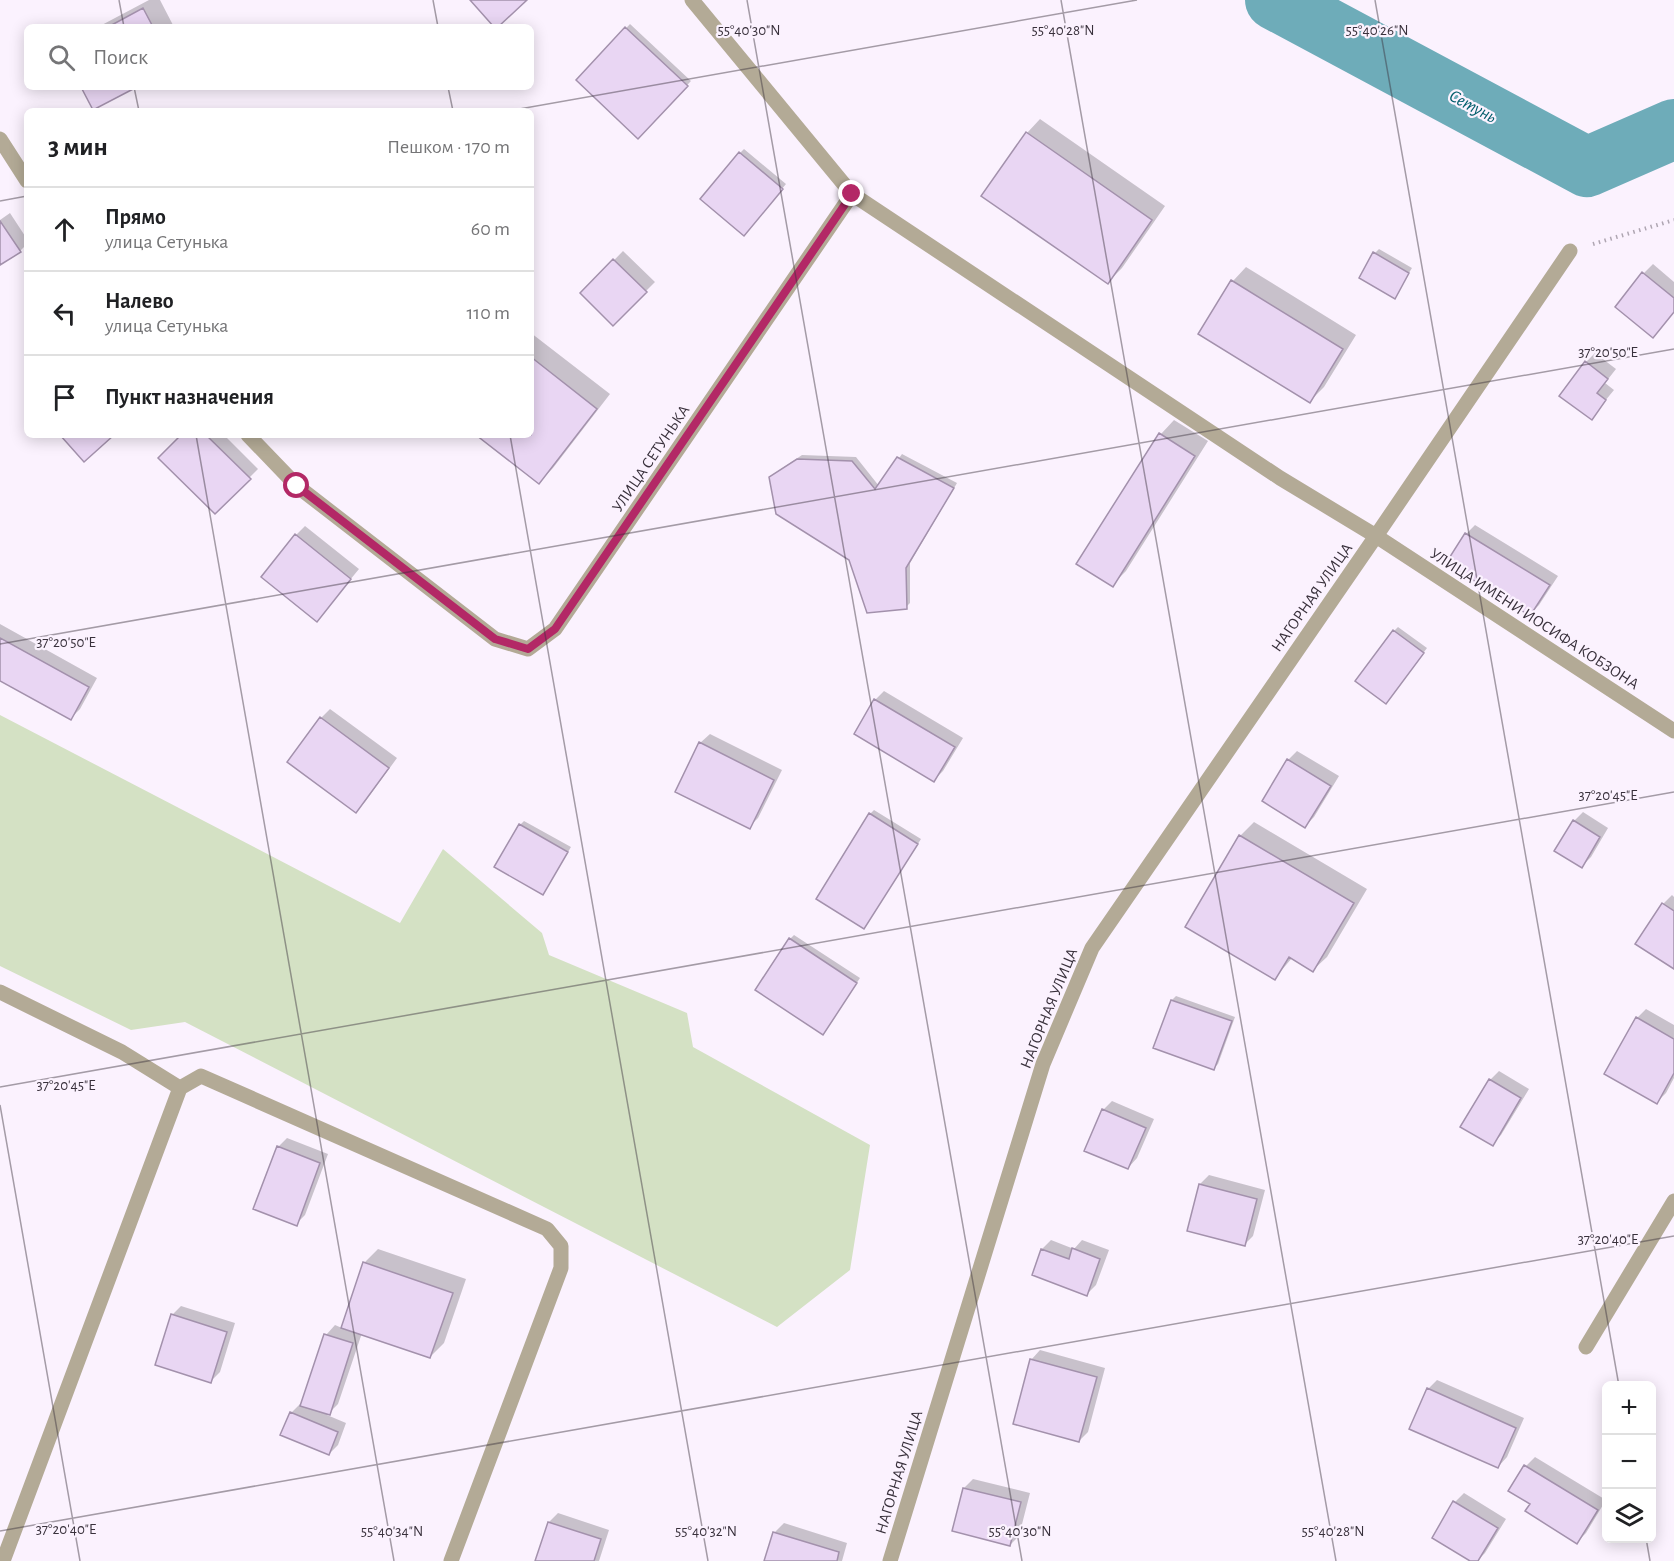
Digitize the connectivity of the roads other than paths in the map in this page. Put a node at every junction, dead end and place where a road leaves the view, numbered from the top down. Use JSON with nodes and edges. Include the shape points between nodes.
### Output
{"nodes":[{"id":1,"x":692,"y":0,"type":"edge"},
{"id":2,"x":0,"y":139,"type":"edge"},
{"id":3,"x":24,"y":176,"type":"edge"},
{"id":4,"x":852,"y":194,"type":"junction"},
{"id":5,"x":1570,"y":251,"type":"road end"},
{"id":6,"x":251,"y":438,"type":"edge"},
{"id":7,"x":1376,"y":536,"type":"junction"},
{"id":8,"x":1674,"y":731,"type":"edge"},
{"id":9,"x":0,"y":992,"type":"edge"},
{"id":10,"x":180,"y":1088,"type":"junction"},
{"id":11,"x":1674,"y":1201,"type":"edge"},
{"id":12,"x":1586,"y":1347,"type":"dead end"},
{"id":13,"x":3,"y":1561,"type":"edge"},
{"id":14,"x":451,"y":1561,"type":"edge"},
{"id":15,"x":890,"y":1561,"type":"edge"}],
"edges":[{"from":1,"to":4,"type":"street"},
{"from":2,"to":3,"type":"street"},
{"from":4,"to":6,"type":"street","name":"УЛИЦА СЕТУНЬКА","via":[[555,629],[528,649],[495,639],[297,486]]},
{"from":4,"to":7,"type":"street","name":"УЛИЦА ИМЕНИ ИОСИФА КОБЗОНА","via":[[1280,478]]},
{"from":5,"to":7,"type":"street","name":"НАГОРНАЯ УЛИЦА"},
{"from":7,"to":8,"type":"street","name":"УЛИЦА ИМЕНИ ИОСИФА КОБЗОНА"},
{"from":7,"to":15,"type":"street","name":"НАГОРНАЯ УЛИЦА","via":[[1092,948],[1043,1064]]},
{"from":9,"to":10,"type":"street","via":[[122,1052]]},
{"from":10,"to":13,"type":"street"},
{"from":10,"to":14,"type":"street","via":[[201,1076],[547,1229],[561,1246],[561,1268]]},
{"from":11,"to":12,"type":"street"}]}
